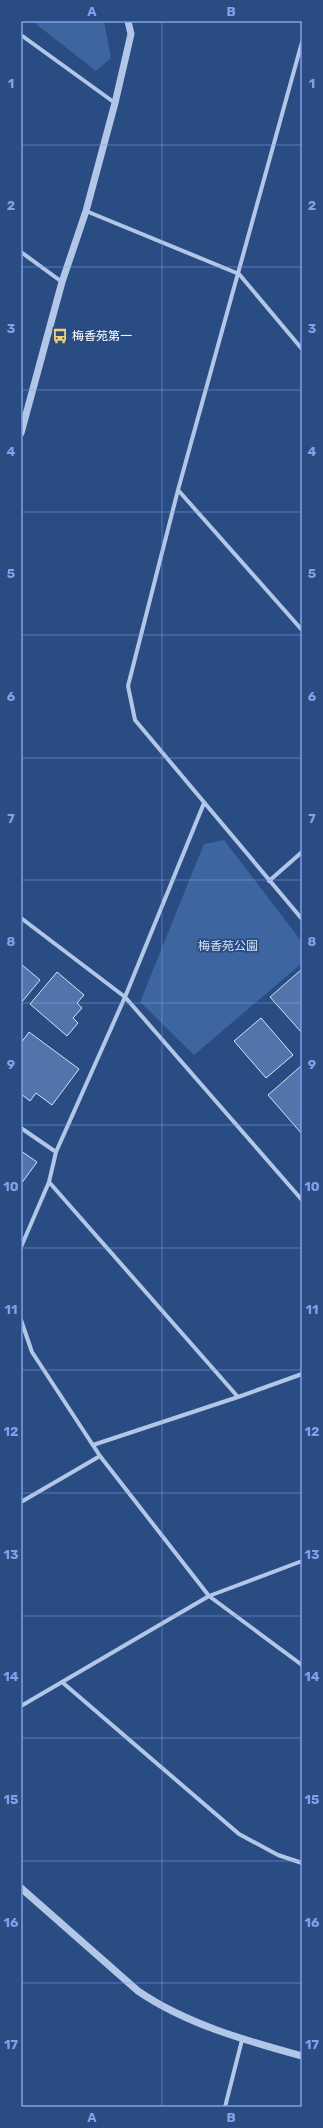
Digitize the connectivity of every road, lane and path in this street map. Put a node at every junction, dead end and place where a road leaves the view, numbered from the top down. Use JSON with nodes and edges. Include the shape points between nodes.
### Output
{"nodes":[{"id":1,"x":128,"y":21,"type":"edge"},
{"id":2,"x":21,"y":35,"type":"edge"},
{"id":3,"x":302,"y":42,"type":"edge"},
{"id":4,"x":115,"y":103,"type":"junction"},
{"id":5,"x":86,"y":211,"type":"junction"},
{"id":6,"x":21,"y":252,"type":"edge"},
{"id":7,"x":239,"y":274,"type":"junction"},
{"id":8,"x":62,"y":282,"type":"junction"},
{"id":9,"x":302,"y":349,"type":"edge"},
{"id":10,"x":21,"y":433,"type":"edge"},
{"id":11,"x":178,"y":490,"type":"junction"},
{"id":12,"x":302,"y":630,"type":"edge"},
{"id":13,"x":204,"y":803,"type":"junction"},
{"id":14,"x":302,"y":852,"type":"edge"},
{"id":15,"x":269,"y":881,"type":"junction"},
{"id":16,"x":21,"y":918,"type":"edge"},
{"id":17,"x":302,"y":919,"type":"edge"},
{"id":18,"x":125,"y":996,"type":"junction"},
{"id":19,"x":21,"y":1128,"type":"edge"},
{"id":20,"x":56,"y":1152,"type":"junction"},
{"id":21,"x":49,"y":1182,"type":"junction"},
{"id":22,"x":302,"y":1200,"type":"edge"},
{"id":23,"x":21,"y":1247,"type":"edge"},
{"id":24,"x":21,"y":1320,"type":"edge"},
{"id":25,"x":302,"y":1374,"type":"edge"},
{"id":26,"x":238,"y":1397,"type":"junction"},
{"id":27,"x":93,"y":1445,"type":"junction"},
{"id":28,"x":100,"y":1456,"type":"junction"},
{"id":29,"x":21,"y":1502,"type":"edge"},
{"id":30,"x":302,"y":1561,"type":"edge"},
{"id":31,"x":209,"y":1596,"type":"junction"},
{"id":32,"x":302,"y":1664,"type":"edge"},
{"id":33,"x":62,"y":1682,"type":"junction"},
{"id":34,"x":21,"y":1706,"type":"edge"},
{"id":35,"x":302,"y":1863,"type":"edge"},
{"id":36,"x":21,"y":1888,"type":"edge"},
{"id":37,"x":242,"y":2040,"type":"junction"},
{"id":38,"x":302,"y":2056,"type":"edge"},
{"id":39,"x":225,"y":2107,"type":"edge"}],
"edges":[{"from":1,"to":4,"type":"street","via":[[131,34]]},
{"from":2,"to":4,"type":"street"},
{"from":3,"to":7,"type":"street"},
{"from":4,"to":5,"type":"street"},
{"from":5,"to":7,"type":"street"},
{"from":5,"to":8,"type":"street"},
{"from":6,"to":8,"type":"street"},
{"from":7,"to":9,"type":"street"},
{"from":7,"to":11,"type":"street"},
{"from":8,"to":10,"type":"street"},
{"from":11,"to":12,"type":"street"},
{"from":11,"to":13,"type":"street","via":[[128,686],[135,720]]},
{"from":13,"to":15,"type":"street"},
{"from":13,"to":18,"type":"street"},
{"from":14,"to":15,"type":"street"},
{"from":15,"to":17,"type":"street"},
{"from":16,"to":18,"type":"street"},
{"from":18,"to":20,"type":"street"},
{"from":18,"to":22,"type":"street"},
{"from":19,"to":20,"type":"street"},
{"from":20,"to":21,"type":"street"},
{"from":21,"to":23,"type":"street"},
{"from":21,"to":26,"type":"street"},
{"from":24,"to":27,"type":"street","via":[[32,1352]]},
{"from":25,"to":26,"type":"street"},
{"from":26,"to":27,"type":"street"},
{"from":27,"to":28,"type":"street"},
{"from":28,"to":29,"type":"street"},
{"from":28,"to":31,"type":"street"},
{"from":30,"to":31,"type":"street"},
{"from":31,"to":32,"type":"street"},
{"from":31,"to":33,"type":"street"},
{"from":33,"to":34,"type":"street"},
{"from":33,"to":35,"type":"street","via":[[239,1834],[278,1855]]},
{"from":36,"to":37,"type":"street","via":[[138,1992],[154,2002]]},
{"from":37,"to":38,"type":"street"},
{"from":37,"to":39,"type":"street"}]}
